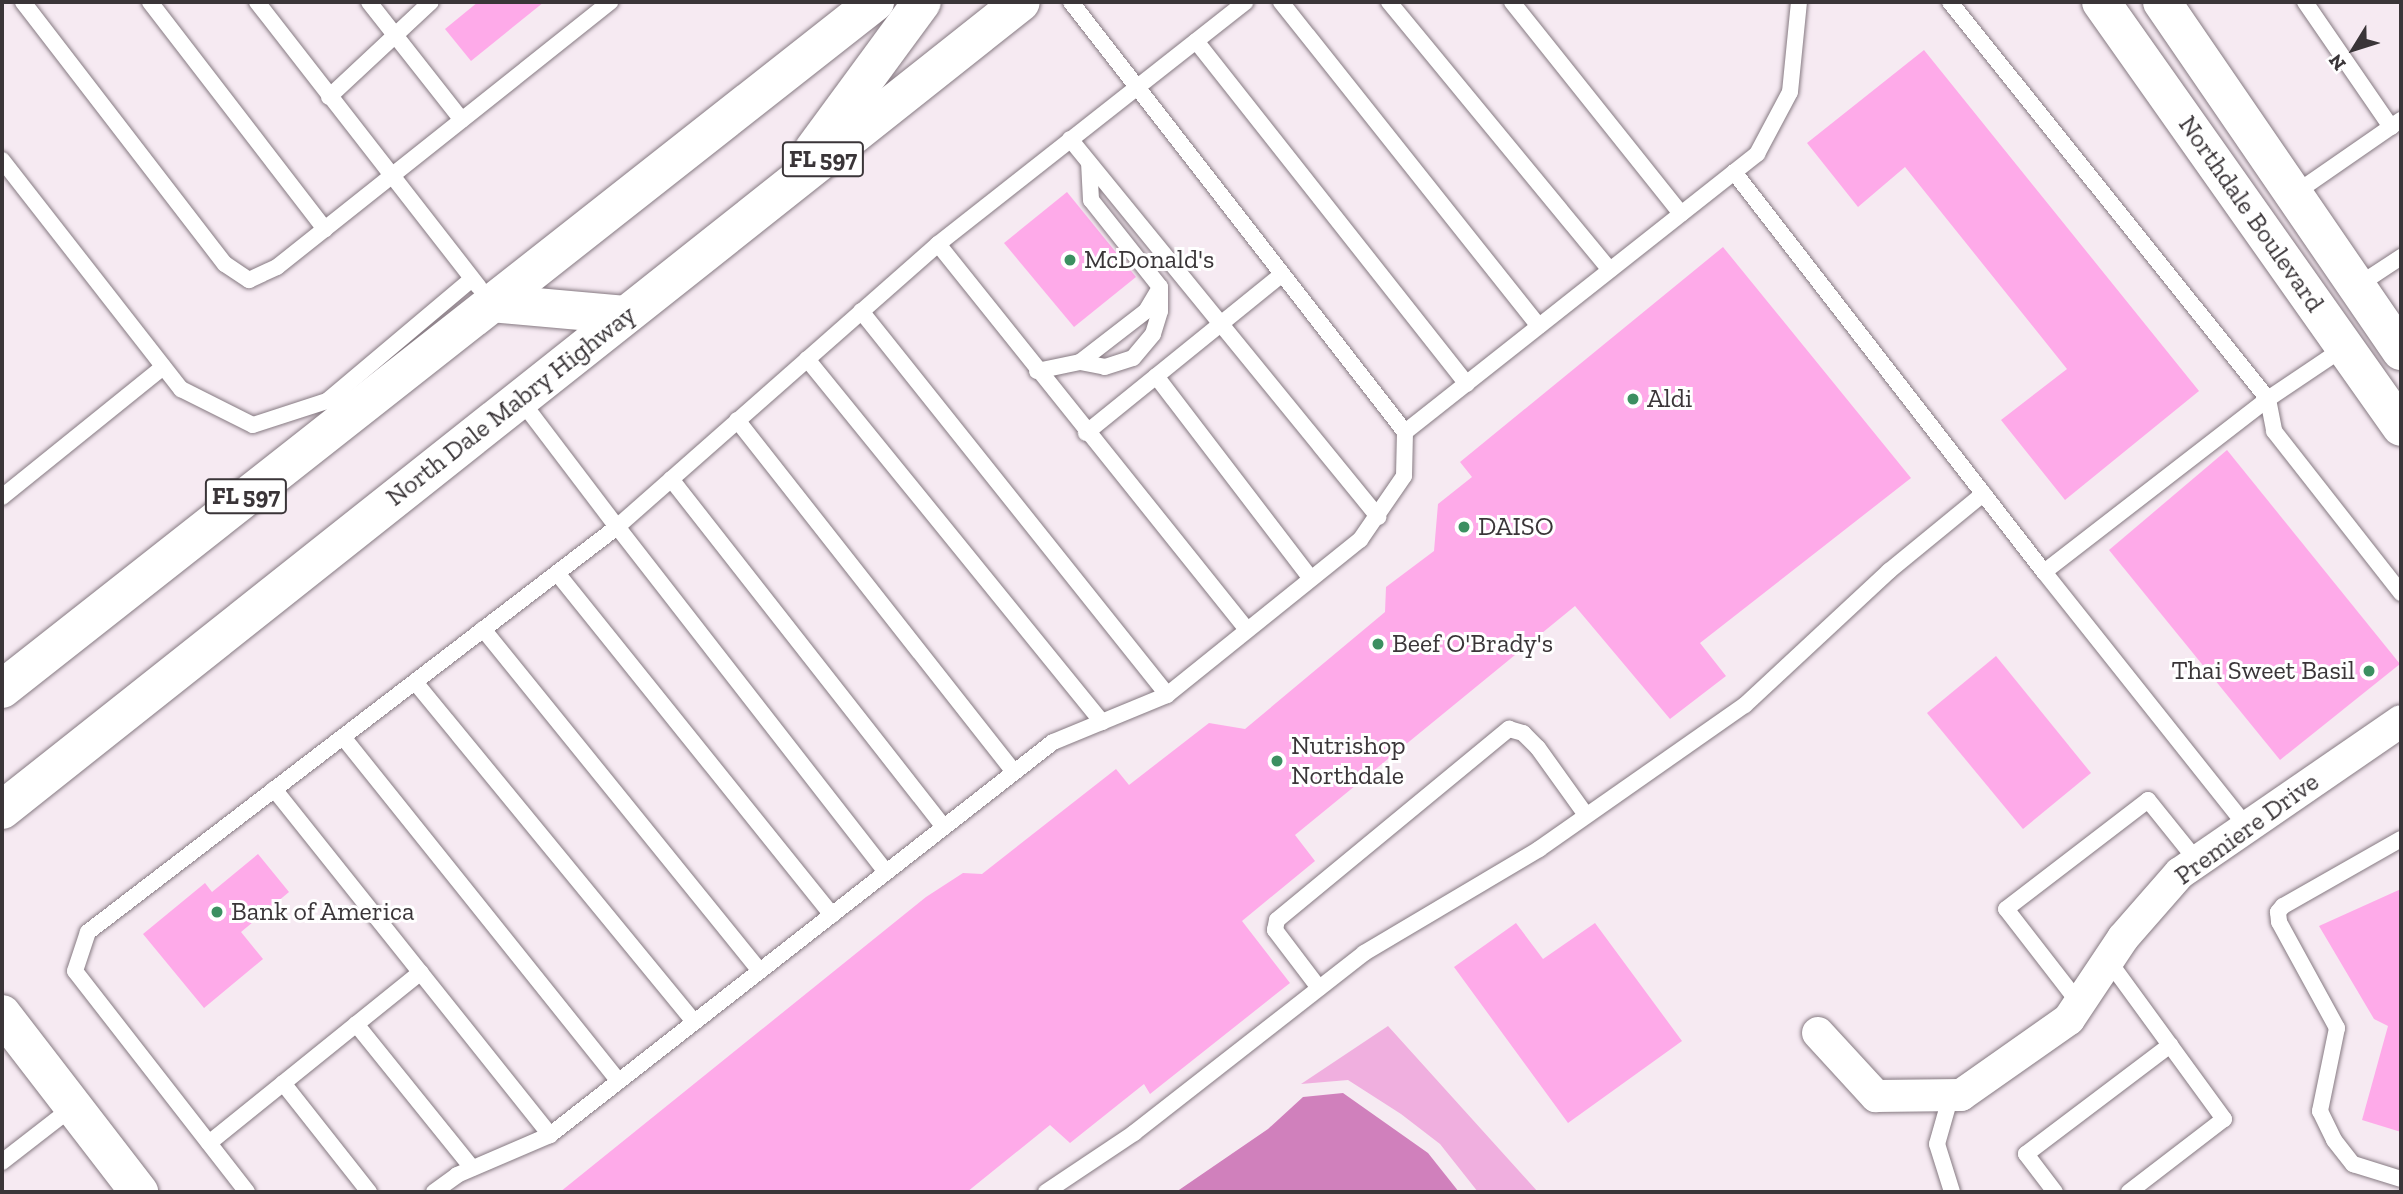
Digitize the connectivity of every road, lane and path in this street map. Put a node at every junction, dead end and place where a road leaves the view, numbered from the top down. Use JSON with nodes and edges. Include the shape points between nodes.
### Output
{"nodes":[{"id":1,"x":23,"y":2,"type":"edge"},
{"id":2,"x":150,"y":2,"type":"edge"},
{"id":3,"x":257,"y":2,"type":"edge"},
{"id":4,"x":369,"y":2,"type":"edge"},
{"id":5,"x":431,"y":2,"type":"edge"},
{"id":6,"x":610,"y":2,"type":"edge"},
{"id":7,"x":875,"y":2,"type":"edge"},
{"id":8,"x":922,"y":2,"type":"edge"},
{"id":9,"x":1021,"y":2,"type":"edge"},
{"id":10,"x":1071,"y":2,"type":"edge"},
{"id":11,"x":1245,"y":2,"type":"edge"},
{"id":12,"x":1281,"y":2,"type":"edge"},
{"id":13,"x":1389,"y":2,"type":"edge"},
{"id":14,"x":1512,"y":2,"type":"edge"},
{"id":15,"x":1799,"y":2,"type":"edge"},
{"id":16,"x":1951,"y":2,"type":"edge"},
{"id":17,"x":2101,"y":2,"type":"edge"},
{"id":18,"x":2162,"y":2,"type":"edge"},
{"id":19,"x":2305,"y":2,"type":"edge"},
{"id":20,"x":395,"y":34,"type":"junction"},
{"id":21,"x":1196,"y":41,"type":"junction"},
{"id":22,"x":1137,"y":87,"type":"junction"},
{"id":23,"x":329,"y":97,"type":"junction"},
{"id":24,"x":462,"y":120,"type":"junction"},
{"id":25,"x":2396,"y":124,"type":"edge"},
{"id":26,"x":1070,"y":139,"type":"junction"},
{"id":27,"x":2,"y":160,"type":"edge"},
{"id":28,"x":1089,"y":163,"type":"junction"},
{"id":29,"x":1734,"y":172,"type":"junction"},
{"id":30,"x":390,"y":177,"type":"junction"},
{"id":31,"x":784,"y":190,"type":"junction"},
{"id":32,"x":2294,"y":194,"type":"junction"},
{"id":33,"x":1681,"y":214,"type":"junction"},
{"id":34,"x":2256,"y":220,"type":"junction"},
{"id":35,"x":325,"y":229,"type":"junction"},
{"id":36,"x":938,"y":244,"type":"junction"},
{"id":37,"x":2401,"y":257,"type":"edge"},
{"id":38,"x":1610,"y":270,"type":"junction"},
{"id":39,"x":1282,"y":274,"type":"junction"},
{"id":40,"x":2357,"y":286,"type":"junction"},
{"id":41,"x":1160,"y":288,"type":"junction"},
{"id":42,"x":481,"y":291,"type":"junction"},
{"id":43,"x":861,"y":311,"type":"junction"},
{"id":44,"x":625,"y":315,"type":"junction"},
{"id":45,"x":1221,"y":324,"type":"junction"},
{"id":46,"x":1539,"y":326,"type":"junction"},
{"id":47,"x":2345,"y":347,"type":"junction"},
{"id":48,"x":2401,"y":351,"type":"edge"},
{"id":49,"x":807,"y":359,"type":"junction"},
{"id":50,"x":1080,"y":362,"type":"junction"},
{"id":51,"x":163,"y":367,"type":"junction"},
{"id":52,"x":1037,"y":371,"type":"junction"},
{"id":53,"x":1156,"y":376,"type":"junction"},
{"id":54,"x":1467,"y":384,"type":"junction"},
{"id":55,"x":520,"y":399,"type":"junction"},
{"id":56,"x":2268,"y":399,"type":"junction"},
{"id":57,"x":737,"y":420,"type":"junction"},
{"id":58,"x":2401,"y":427,"type":"edge"},
{"id":59,"x":1405,"y":432,"type":"junction"},
{"id":60,"x":1086,"y":433,"type":"junction"},
{"id":61,"x":671,"y":479,"type":"junction"},
{"id":62,"x":1983,"y":494,"type":"junction"},
{"id":63,"x":2,"y":497,"type":"edge"},
{"id":64,"x":1378,"y":517,"type":"junction"},
{"id":65,"x":617,"y":527,"type":"junction"},
{"id":66,"x":2044,"y":572,"type":"junction"},
{"id":67,"x":557,"y":573,"type":"junction"},
{"id":68,"x":1311,"y":579,"type":"junction"},
{"id":69,"x":2401,"y":593,"type":"edge"},
{"id":70,"x":483,"y":629,"type":"junction"},
{"id":71,"x":1247,"y":631,"type":"junction"},
{"id":72,"x":415,"y":682,"type":"junction"},
{"id":73,"x":2,"y":689,"type":"edge"},
{"id":74,"x":1167,"y":695,"type":"junction"},
{"id":75,"x":1102,"y":722,"type":"junction"},
{"id":76,"x":2400,"y":724,"type":"edge"},
{"id":77,"x":343,"y":737,"type":"junction"},
{"id":78,"x":1014,"y":772,"type":"junction"},
{"id":79,"x":274,"y":789,"type":"junction"},
{"id":80,"x":2,"y":810,"type":"edge"},
{"id":81,"x":1586,"y":815,"type":"junction"},
{"id":82,"x":944,"y":827,"type":"junction"},
{"id":83,"x":2246,"y":827,"type":"junction"},
{"id":84,"x":2401,"y":839,"type":"edge"},
{"id":85,"x":2197,"y":861,"type":"junction"},
{"id":86,"x":886,"y":872,"type":"junction"},
{"id":87,"x":832,"y":915,"type":"junction"},
{"id":88,"x":2108,"y":960,"type":"junction"},
{"id":89,"x":760,"y":971,"type":"junction"},
{"id":90,"x":421,"y":972,"type":"junction"},
{"id":91,"x":1320,"y":988,"type":"junction"},
{"id":92,"x":2079,"y":1003,"type":"junction"},
{"id":93,"x":2,"y":1014,"type":"edge"},
{"id":94,"x":694,"y":1022,"type":"junction"},
{"id":95,"x":355,"y":1024,"type":"junction"},
{"id":96,"x":1818,"y":1032,"type":"dead end"},
{"id":97,"x":2170,"y":1045,"type":"junction"},
{"id":98,"x":619,"y":1081,"type":"junction"},
{"id":99,"x":283,"y":1083,"type":"junction"},
{"id":100,"x":1951,"y":1096,"type":"junction"},
{"id":101,"x":73,"y":1107,"type":"junction"},
{"id":102,"x":550,"y":1135,"type":"junction"},
{"id":103,"x":209,"y":1143,"type":"junction"},
{"id":104,"x":2,"y":1162,"type":"edge"},
{"id":105,"x":472,"y":1168,"type":"junction"},
{"id":106,"x":2401,"y":1179,"type":"edge"},
{"id":107,"x":139,"y":1192,"type":"edge"},
{"id":108,"x":247,"y":1192,"type":"edge"},
{"id":109,"x":369,"y":1192,"type":"edge"},
{"id":110,"x":434,"y":1192,"type":"edge"},
{"id":111,"x":1046,"y":1192,"type":"edge"},
{"id":112,"x":1952,"y":1192,"type":"edge"},
{"id":113,"x":2055,"y":1192,"type":"edge"},
{"id":114,"x":2129,"y":1192,"type":"edge"}],
"edges":[{"from":1,"to":35,"type":"lane","via":[[225,264],[249,280],[277,267]]},
{"from":2,"to":35,"type":"lane"},
{"from":3,"to":23,"type":"lane"},
{"from":4,"to":20,"type":"lane"},
{"from":5,"to":20,"type":"lane"},
{"from":6,"to":24,"type":"lane"},
{"from":7,"to":42,"type":"main road","number":"FL 597"},
{"from":8,"to":31,"type":"main road"},
{"from":9,"to":31,"type":"main road","name":"North Dale Mabry Highway","number":"FL 597"},
{"from":10,"to":22,"type":"lane"},
{"from":11,"to":21,"type":"lane"},
{"from":12,"to":46,"type":"lane"},
{"from":13,"to":38,"type":"lane"},
{"from":14,"to":33,"type":"lane"},
{"from":15,"to":29,"type":"lane","via":[[1790,92],[1757,154]]},
{"from":16,"to":56,"type":"lane"},
{"from":17,"to":34,"type":"main road","name":"Northdale Boulevard"},
{"from":18,"to":32,"type":"main road","name":"Northdale Boulevard"},
{"from":19,"to":25,"type":"lane"},
{"from":20,"to":23,"type":"lane"},
{"from":20,"to":24,"type":"lane"},
{"from":21,"to":22,"type":"lane"},
{"from":21,"to":54,"type":"lane"},
{"from":22,"to":26,"type":"lane"},
{"from":22,"to":39,"type":"lane"},
{"from":23,"to":30,"type":"lane"},
{"from":24,"to":30,"type":"lane"},
{"from":25,"to":32,"type":"lane"},
{"from":26,"to":28,"type":"lane"},
{"from":26,"to":36,"type":"lane"},
{"from":27,"to":51,"type":"lane"},
{"from":28,"to":41,"type":"lane","via":[[1091,200]]},
{"from":28,"to":45,"type":"lane"},
{"from":29,"to":33,"type":"lane"},
{"from":29,"to":62,"type":"lane"},
{"from":30,"to":35,"type":"lane"},
{"from":30,"to":42,"type":"lane"},
{"from":31,"to":44,"type":"main road","name":"North Dale Mabry Highway","number":"FL 597"},
{"from":32,"to":34,"type":"main road"},
{"from":32,"to":40,"type":"main road","name":"Northdale Boulevard"},
{"from":33,"to":38,"type":"lane"},
{"from":34,"to":47,"type":"main road","name":"Northdale Boulevard"},
{"from":36,"to":43,"type":"lane"},
{"from":36,"to":52,"type":"lane"},
{"from":37,"to":40,"type":"lane"},
{"from":38,"to":46,"type":"lane"},
{"from":39,"to":45,"type":"lane"},
{"from":39,"to":59,"type":"lane"},
{"from":40,"to":48,"type":"main road","name":"Northdale Boulevard"},
{"from":41,"to":50,"type":"lane","via":[[1146,311]]},
{"from":41,"to":50,"type":"lane","via":[[1153,334],[1133,358],[1105,367]]},
{"from":42,"to":44,"type":"main road"},
{"from":42,"to":51,"type":"lane","via":[[327,401],[253,425],[181,389]]},
{"from":42,"to":73,"type":"main road","number":"FL 597"},
{"from":43,"to":49,"type":"lane"},
{"from":43,"to":74,"type":"lane"},
{"from":44,"to":55,"type":"main road","name":"North Dale Mabry Highway","number":"FL 597"},
{"from":45,"to":53,"type":"lane"},
{"from":45,"to":64,"type":"lane"},
{"from":46,"to":54,"type":"lane"},
{"from":47,"to":56,"type":"lane"},
{"from":47,"to":58,"type":"main road","name":"Northdale Boulevard"},
{"from":49,"to":57,"type":"lane"},
{"from":49,"to":75,"type":"lane"},
{"from":50,"to":52,"type":"lane"},
{"from":51,"to":63,"type":"lane"},
{"from":52,"to":60,"type":"lane"},
{"from":53,"to":60,"type":"lane"},
{"from":53,"to":68,"type":"lane"},
{"from":54,"to":59,"type":"lane"},
{"from":55,"to":65,"type":"lane"},
{"from":55,"to":80,"type":"main road","name":"North Dale Mabry Highway","number":"FL 597"},
{"from":56,"to":66,"type":"lane"},
{"from":56,"to":69,"type":"lane","via":[[2274,431]]},
{"from":57,"to":61,"type":"lane"},
{"from":57,"to":78,"type":"lane"},
{"from":59,"to":64,"type":"lane","via":[[1404,476]]},
{"from":60,"to":71,"type":"lane"},
{"from":61,"to":65,"type":"lane"},
{"from":61,"to":82,"type":"lane"},
{"from":62,"to":66,"type":"lane"},
{"from":62,"to":81,"type":"lane","via":[[1889,571],[1745,705]]},
{"from":64,"to":68,"type":"lane","via":[[1360,540]]},
{"from":65,"to":67,"type":"lane"},
{"from":65,"to":86,"type":"lane"},
{"from":66,"to":83,"type":"lane"},
{"from":67,"to":70,"type":"lane"},
{"from":67,"to":87,"type":"lane"},
{"from":68,"to":71,"type":"lane"},
{"from":70,"to":72,"type":"lane"},
{"from":70,"to":89,"type":"lane"},
{"from":71,"to":74,"type":"lane"},
{"from":72,"to":77,"type":"lane"},
{"from":72,"to":94,"type":"lane"},
{"from":74,"to":75,"type":"lane"},
{"from":75,"to":78,"type":"lane","via":[[1053,742]]},
{"from":76,"to":83,"type":"street","name":"Premiere Drive"},
{"from":77,"to":79,"type":"lane"},
{"from":77,"to":98,"type":"lane"},
{"from":78,"to":82,"type":"lane"},
{"from":79,"to":90,"type":"lane"},
{"from":79,"to":103,"type":"lane","via":[[88,932],[75,971]]},
{"from":81,"to":91,"type":"lane","via":[[1497,877],[1364,953]]},
{"from":81,"to":91,"type":"lane","via":[[1538,748],[1523,733],[1509,729],[1277,920],[1275,930]]},
{"from":82,"to":86,"type":"lane"},
{"from":83,"to":85,"type":"street","name":"Premiere Drive"},
{"from":84,"to":106,"type":"lane","via":[[2277,912],[2337,1028],[2320,1111],[2353,1164]]},
{"from":85,"to":88,"type":"street","name":"Premiere Drive","via":[[2171,882]]},
{"from":85,"to":92,"type":"lane","via":[[2148,800],[2006,909]]},
{"from":86,"to":87,"type":"lane"},
{"from":87,"to":89,"type":"lane"},
{"from":88,"to":92,"type":"street","name":"Premiere Drive"},
{"from":88,"to":97,"type":"lane"},
{"from":89,"to":94,"type":"lane"},
{"from":90,"to":95,"type":"lane"},
{"from":90,"to":102,"type":"lane"},
{"from":91,"to":111,"type":"lane","via":[[1134,1133]]},
{"from":92,"to":100,"type":"street","name":"Premiere Drive","via":[[2069,1019],[1961,1096]]},
{"from":93,"to":101,"type":"main road"},
{"from":94,"to":98,"type":"lane"},
{"from":95,"to":99,"type":"lane"},
{"from":95,"to":105,"type":"lane"},
{"from":96,"to":100,"type":"street","name":"Premiere Drive","via":[[1876,1096]]},
{"from":97,"to":113,"type":"lane","via":[[2026,1154]]},
{"from":97,"to":114,"type":"lane","via":[[2224,1119]]},
{"from":98,"to":102,"type":"lane"},
{"from":99,"to":103,"type":"lane"},
{"from":99,"to":109,"type":"lane"},
{"from":100,"to":112,"type":"lane","via":[[1937,1144]]},
{"from":101,"to":104,"type":"lane"},
{"from":101,"to":107,"type":"main road"},
{"from":102,"to":105,"type":"lane"},
{"from":103,"to":108,"type":"lane"},
{"from":105,"to":110,"type":"lane"}]}
